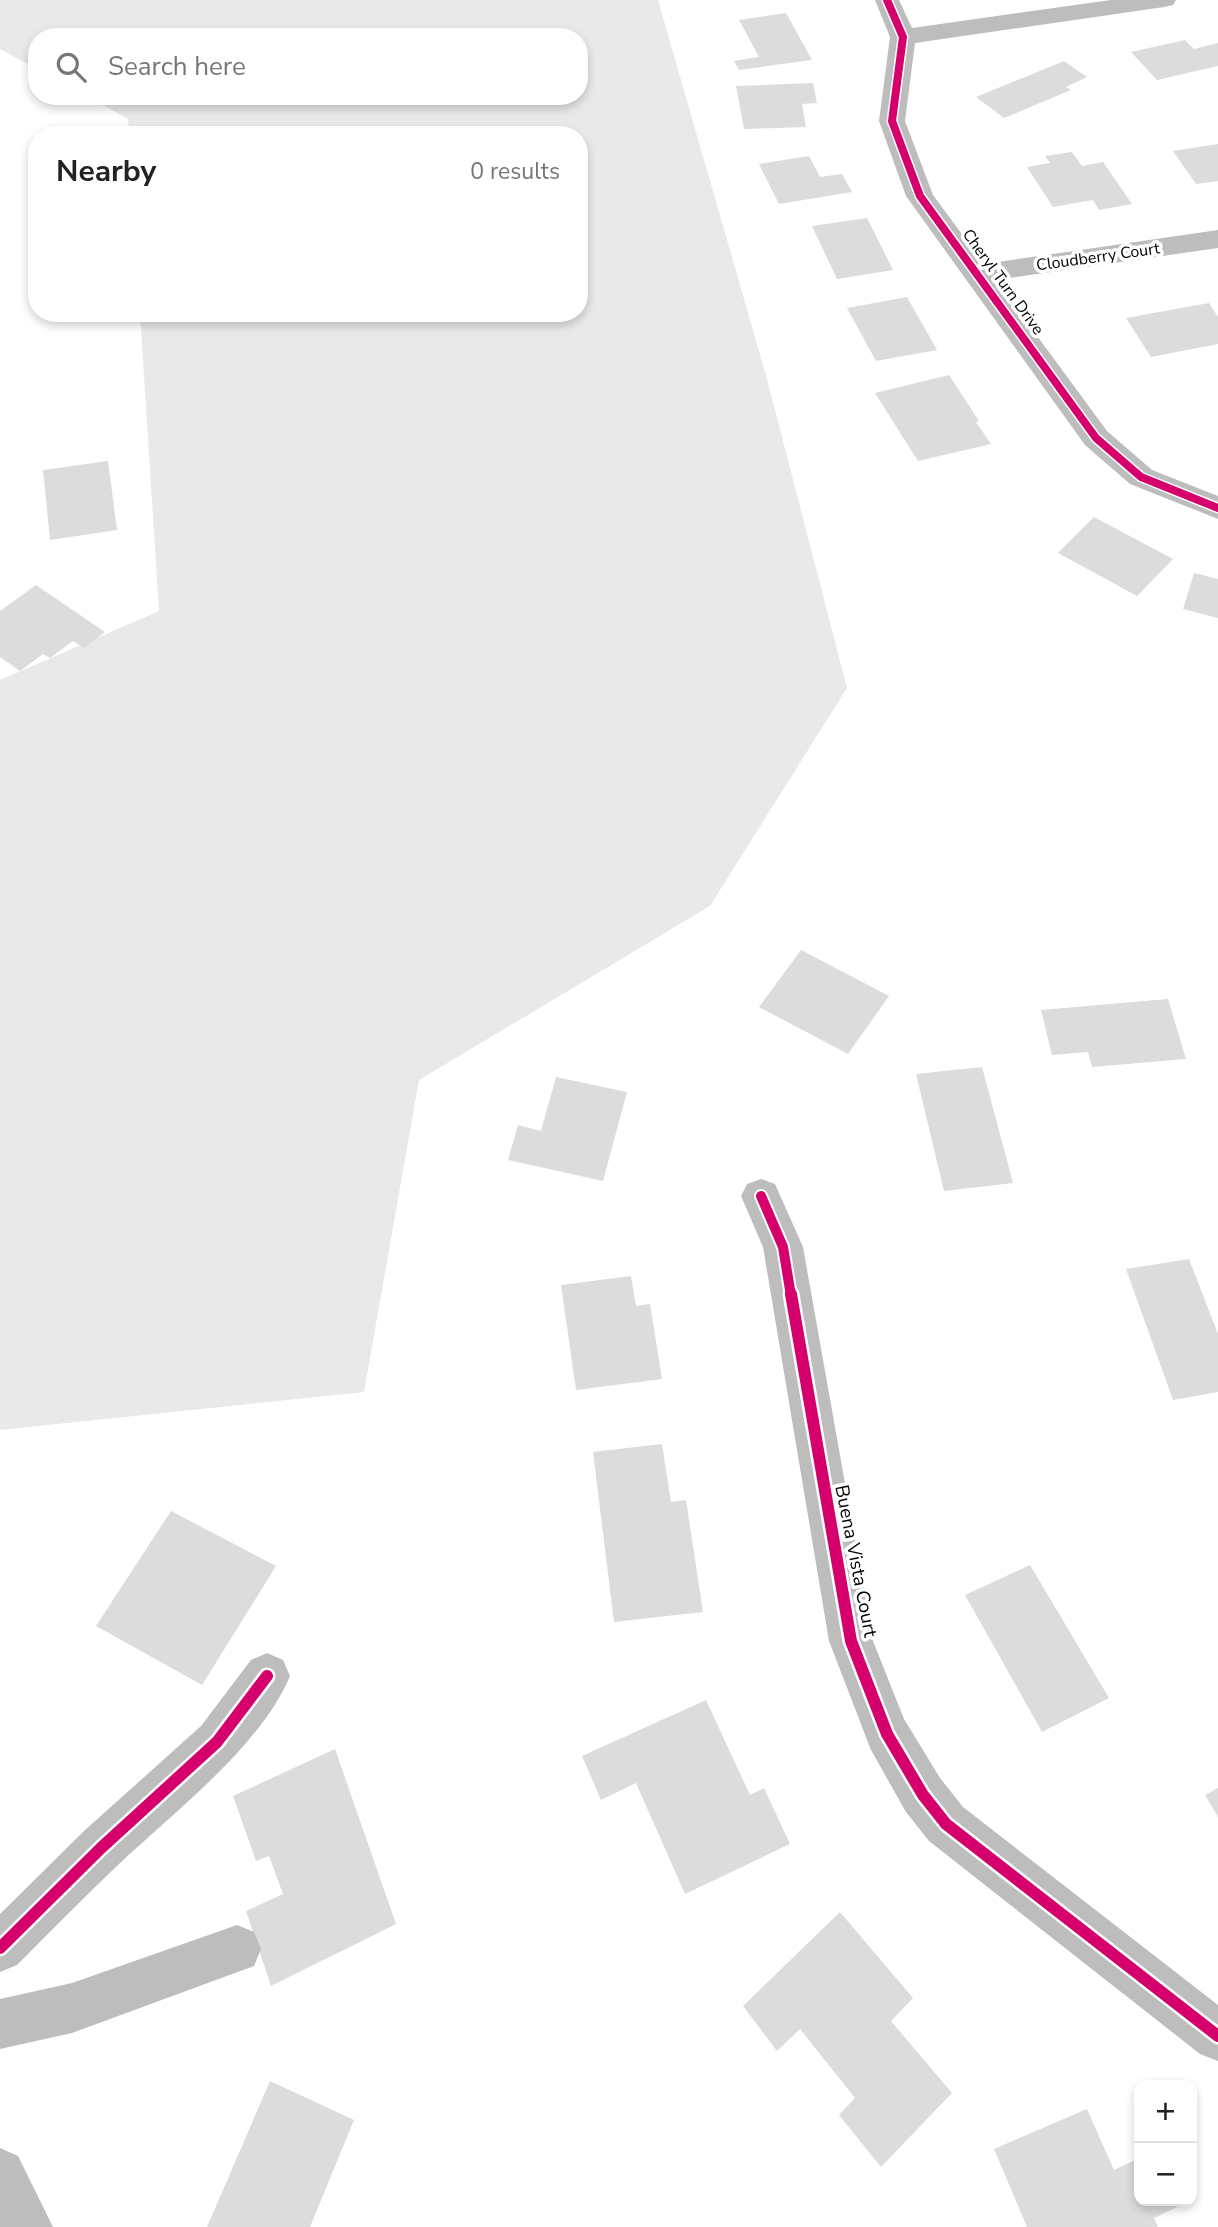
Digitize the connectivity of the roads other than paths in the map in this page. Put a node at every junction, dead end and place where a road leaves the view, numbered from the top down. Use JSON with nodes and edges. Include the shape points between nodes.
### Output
{"nodes":[{"id":1,"x":887,"y":0,"type":"edge"},
{"id":2,"x":1164,"y":0,"type":"edge"},
{"id":3,"x":903,"y":37,"type":"junction"},
{"id":4,"x":1218,"y":239,"type":"edge"},
{"id":5,"x":978,"y":274,"type":"junction"},
{"id":6,"x":1218,"y":508,"type":"edge"},
{"id":7,"x":761,"y":1196,"type":"dead end"},
{"id":8,"x":268,"y":1676,"type":"dead end"},
{"id":9,"x":0,"y":1948,"type":"edge"},
{"id":10,"x":237,"y":1949,"type":"dead end"},
{"id":11,"x":0,"y":2024,"type":"edge"},
{"id":12,"x":1218,"y":2036,"type":"edge"},
{"id":13,"x":0,"y":2174,"type":"edge"},
{"id":14,"x":27,"y":2227,"type":"edge"}],
"edges":[{"from":1,"to":3,"type":"street"},
{"from":2,"to":3,"type":"street"},
{"from":3,"to":5,"type":"street","name":"Cheryl Turn Drive","via":[[892,121],[920,196]]},
{"from":4,"to":5,"type":"street","name":"Cloudberry Court"},
{"from":5,"to":6,"type":"street","name":"Cheryl Turn Drive","via":[[1096,438],[1141,477]]},
{"from":7,"to":12,"type":"street","name":"Buena Vista Court","via":[[783,1247],[851,1641],[887,1734],[946,1824]]},
{"from":8,"to":9,"type":"street","via":[[217,1742]]},
{"from":10,"to":11,"type":"street","via":[[72,2008]]},
{"from":13,"to":14,"type":"street"}]}
